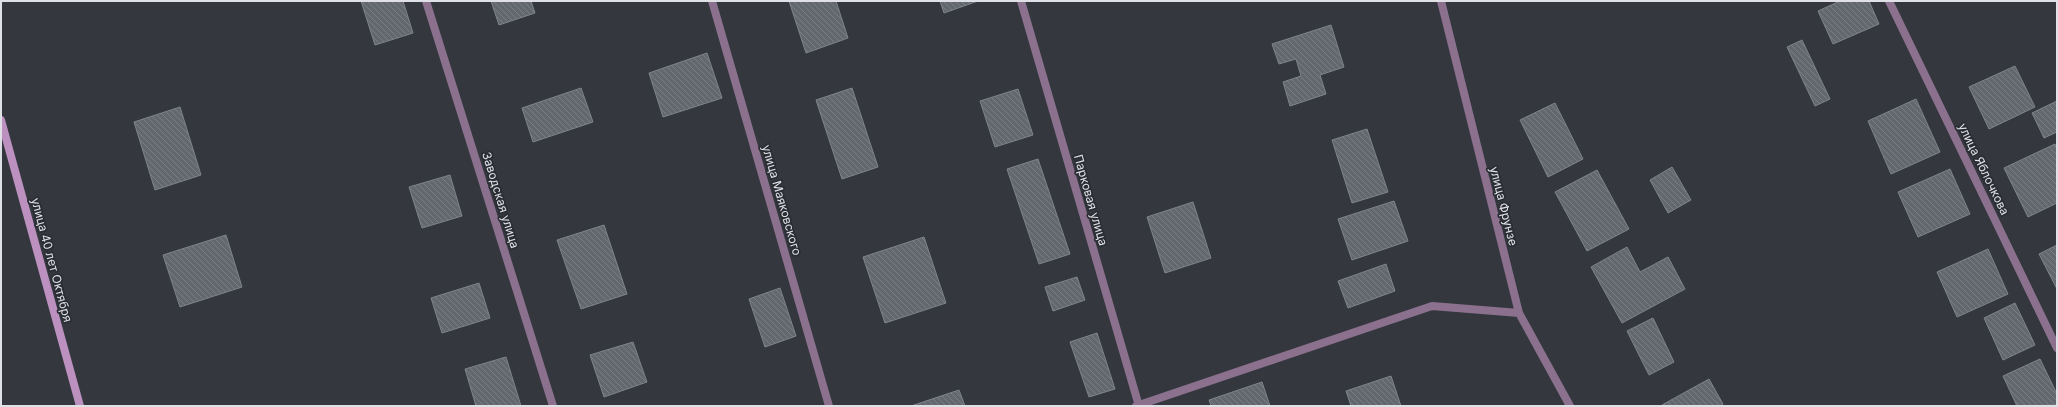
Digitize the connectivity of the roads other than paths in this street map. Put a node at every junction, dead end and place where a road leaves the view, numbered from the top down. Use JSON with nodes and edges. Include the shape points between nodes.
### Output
{"nodes":[{"id":1,"x":426,"y":1,"type":"edge"},
{"id":2,"x":712,"y":1,"type":"edge"},
{"id":3,"x":1021,"y":1,"type":"edge"},
{"id":4,"x":1441,"y":1,"type":"edge"},
{"id":5,"x":1889,"y":1,"type":"edge"},
{"id":6,"x":1,"y":120,"type":"edge"},
{"id":7,"x":1519,"y":313,"type":"junction"},
{"id":8,"x":2057,"y":348,"type":"edge"},
{"id":9,"x":80,"y":406,"type":"edge"},
{"id":10,"x":553,"y":406,"type":"edge"},
{"id":11,"x":828,"y":406,"type":"edge"},
{"id":12,"x":1138,"y":406,"type":"edge"},
{"id":13,"x":1570,"y":406,"type":"edge"}],
"edges":[{"from":1,"to":10,"type":"street","name":"Заводская улица"},
{"from":2,"to":11,"type":"street","name":"улица Маяковского"},
{"from":3,"to":12,"type":"street","name":"Парковая улица"},
{"from":4,"to":7,"type":"street","name":"улица Фрунзе"},
{"from":5,"to":8,"type":"street","name":"улица Яблочкова"},
{"from":6,"to":9,"type":"street","name":"улица 40 лет Октября"},
{"from":7,"to":12,"type":"street","via":[[1432,306]]},
{"from":7,"to":13,"type":"street","name":"улица Фрунзе"}]}
